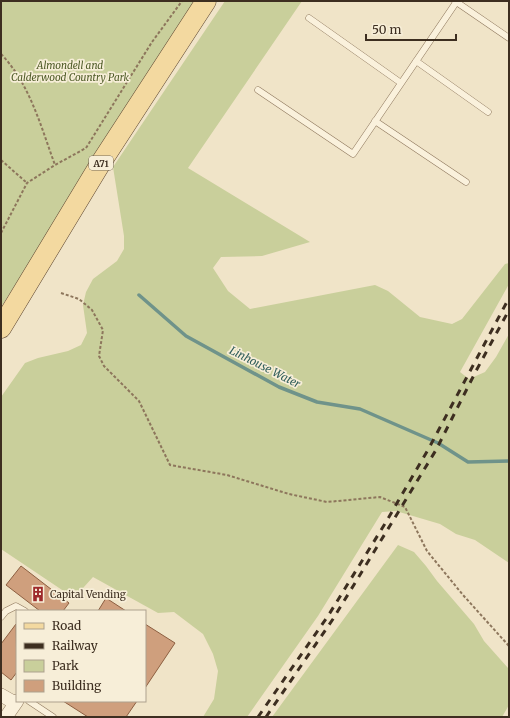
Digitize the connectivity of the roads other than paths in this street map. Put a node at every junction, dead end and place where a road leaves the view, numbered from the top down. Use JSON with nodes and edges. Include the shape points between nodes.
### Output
{"nodes":[{"id":1,"x":206,"y":1,"type":"edge"},
{"id":2,"x":456,"y":1,"type":"edge"},
{"id":3,"x":309,"y":18,"type":"dead end"},
{"id":4,"x":509,"y":38,"type":"edge"},
{"id":5,"x":416,"y":61,"type":"junction"},
{"id":6,"x":401,"y":83,"type":"junction"},
{"id":7,"x":258,"y":90,"type":"dead end"},
{"id":8,"x":488,"y":112,"type":"dead end"},
{"id":9,"x":375,"y":121,"type":"junction"},
{"id":10,"x":466,"y":182,"type":"dead end"},
{"id":11,"x":1,"y":328,"type":"edge"},
{"id":12,"x":23,"y":610,"type":"edge"},
{"id":13,"x":1,"y":618,"type":"edge"},
{"id":14,"x":1,"y":695,"type":"edge"},
{"id":15,"x":16,"y":702,"type":"edge"},
{"id":16,"x":30,"y":702,"type":"edge"},
{"id":17,"x":6,"y":717,"type":"edge"},
{"id":18,"x":53,"y":717,"type":"edge"}],
"edges":[{"from":1,"to":11,"type":"main road","number":"A71","via":[[102,161]]},
{"from":2,"to":4,"type":"lane"},
{"from":2,"to":5,"type":"lane"},
{"from":3,"to":6,"type":"lane"},
{"from":5,"to":6,"type":"lane"},
{"from":5,"to":8,"type":"lane"},
{"from":6,"to":9,"type":"lane"},
{"from":7,"to":9,"type":"lane","via":[[353,154]]},
{"from":9,"to":10,"type":"lane"},
{"from":12,"to":13,"type":"lane","via":[[16,606],[6,611]]},
{"from":14,"to":15,"type":"street"},
{"from":15,"to":17,"type":"street"},
{"from":16,"to":18,"type":"lane"}]}
